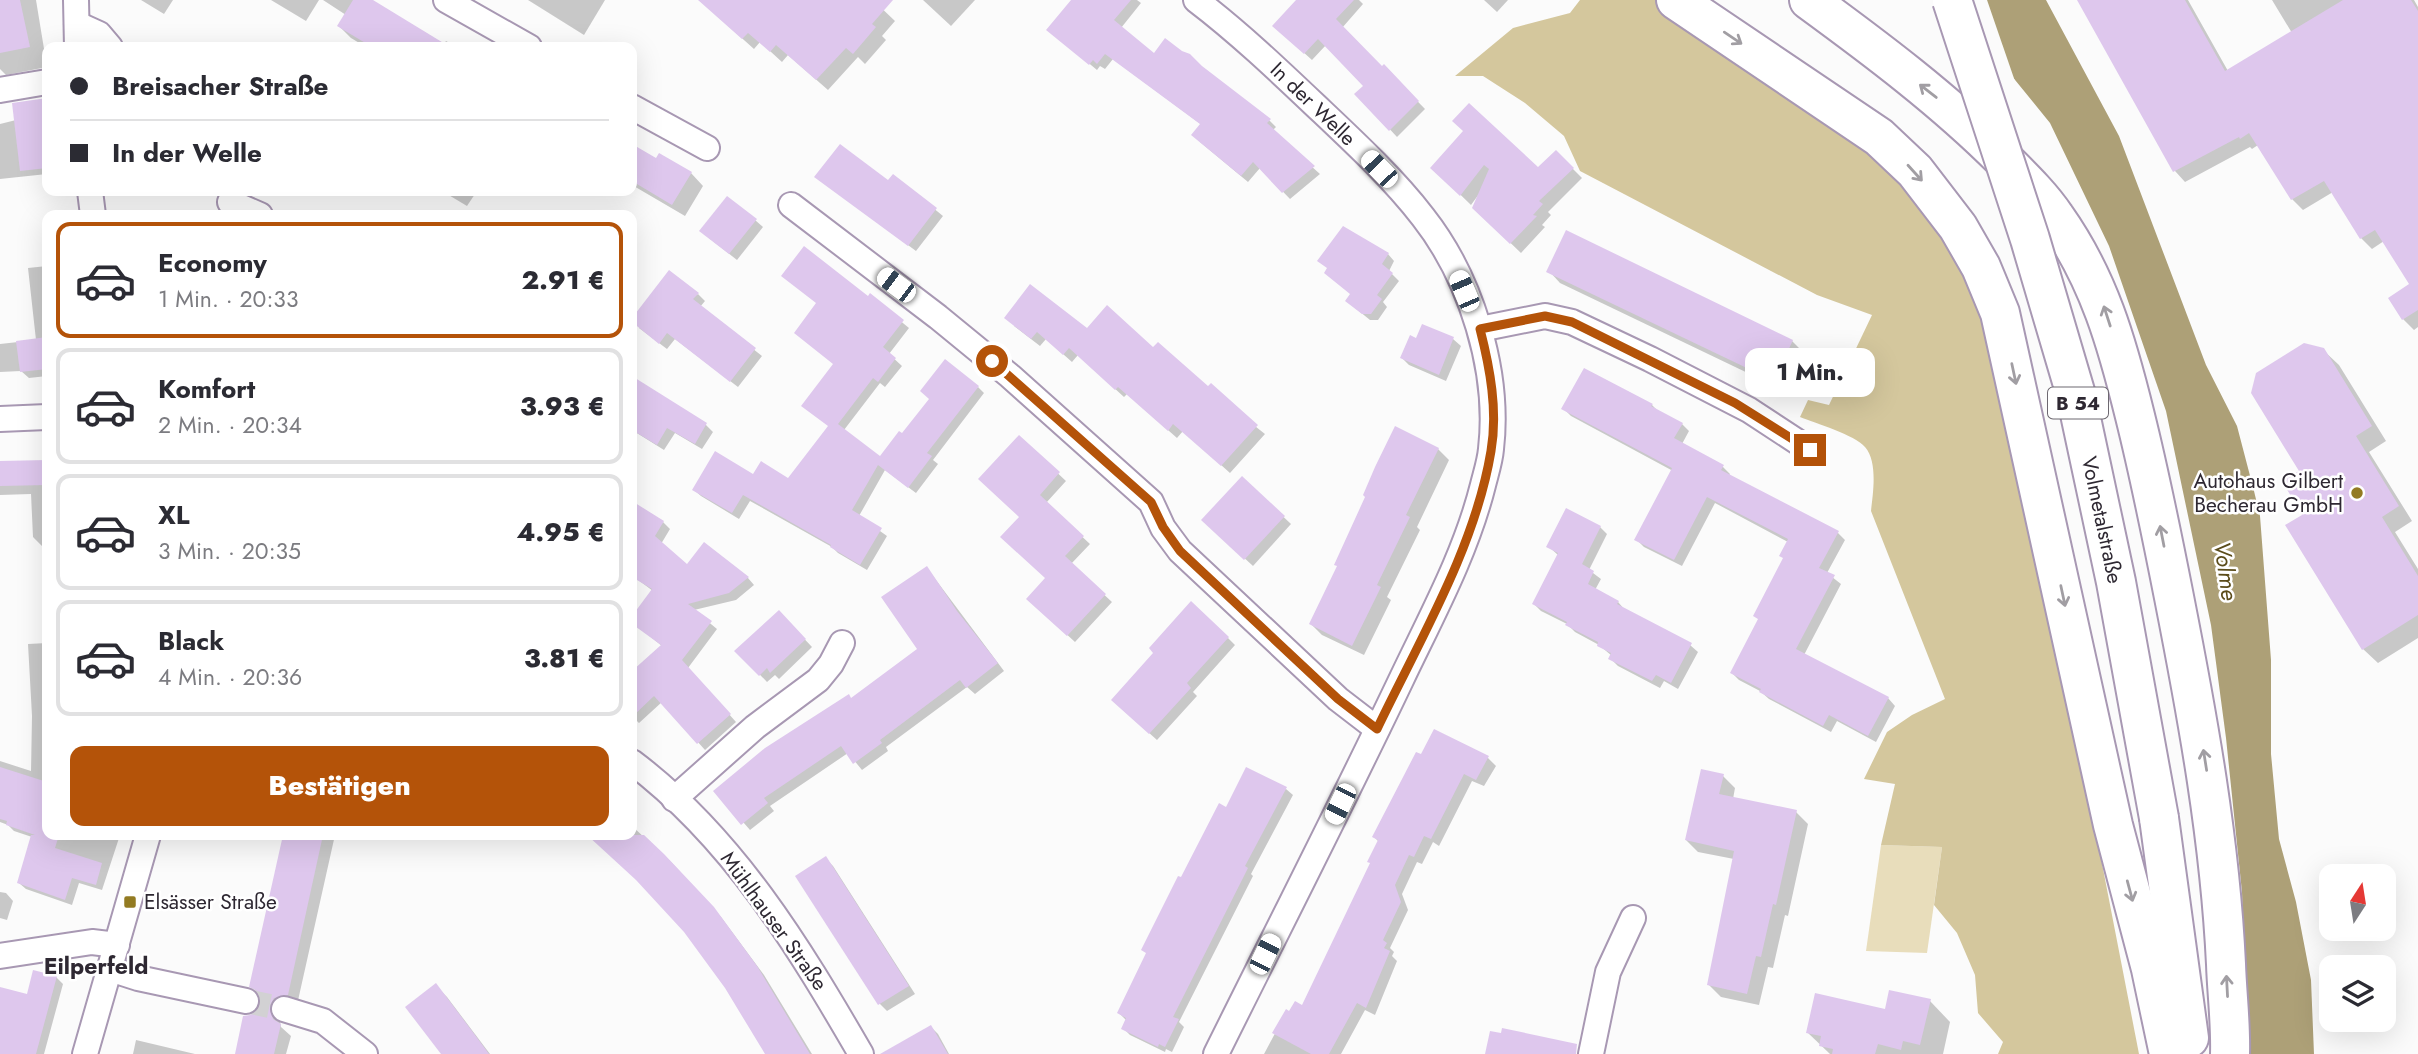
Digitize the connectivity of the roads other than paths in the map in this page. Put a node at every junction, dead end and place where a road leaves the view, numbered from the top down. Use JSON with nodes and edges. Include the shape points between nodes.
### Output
{"nodes":[{"id":1,"x":446,"y":0,"type":"edge"},
{"id":2,"x":1196,"y":0,"type":"edge"},
{"id":3,"x":1676,"y":0,"type":"edge"},
{"id":4,"x":1809,"y":0,"type":"edge"},
{"id":5,"x":1952,"y":0,"type":"edge"},
{"id":6,"x":76,"y":24,"type":"edge"},
{"id":7,"x":106,"y":42,"type":"edge"},
{"id":8,"x":520,"y":42,"type":"edge"},
{"id":9,"x":42,"y":83,"type":"edge"},
{"id":10,"x":0,"y":90,"type":"edge"},
{"id":11,"x":637,"y":110,"type":"edge"},
{"id":12,"x":706,"y":148,"type":"dead end"},
{"id":13,"x":229,"y":203,"type":"edge"},
{"id":14,"x":791,"y":205,"type":"dead end"},
{"id":15,"x":247,"y":210,"type":"edge"},
{"id":16,"x":1480,"y":329,"type":"junction"},
{"id":17,"x":42,"y":417,"type":"edge"},
{"id":18,"x":0,"y":419,"type":"edge"},
{"id":19,"x":1810,"y":450,"type":"dead end"},
{"id":20,"x":842,"y":643,"type":"dead end"},
{"id":21,"x":1377,"y":729,"type":"junction"},
{"id":22,"x":637,"y":766,"type":"edge"},
{"id":23,"x":674,"y":799,"type":"junction"},
{"id":24,"x":147,"y":840,"type":"edge"},
{"id":25,"x":1633,"y":918,"type":"dead end"},
{"id":26,"x":0,"y":956,"type":"edge"},
{"id":27,"x":113,"y":957,"type":"junction"},
{"id":28,"x":246,"y":1001,"type":"tunnel mouth"},
{"id":29,"x":284,"y":1009,"type":"tunnel mouth"},
{"id":30,"x":85,"y":1054,"type":"edge"},
{"id":31,"x":365,"y":1054,"type":"edge"},
{"id":32,"x":862,"y":1054,"type":"edge"},
{"id":33,"x":1216,"y":1054,"type":"edge"},
{"id":34,"x":1591,"y":1054,"type":"edge"},
{"id":35,"x":2169,"y":1054,"type":"edge"},
{"id":36,"x":2192,"y":1054,"type":"edge"},
{"id":37,"x":2230,"y":1054,"type":"edge"}],
"edges":[{"from":1,"to":8,"type":"street"},
{"from":2,"to":16,"type":"street","name":"In der Welle","via":[[1333,122],[1423,216],[1452,265]]},
{"from":3,"to":35,"type":"main road","one_way":true,"via":[[1879,138],[1915,171],[1982,267],[2000,313],[2113,825]]},
{"from":37,"to":4,"type":"main road","one_way":true,"bridge":true,"via":[[2224,921],[2197,713],[2154,494],[2104,305],[2054,215],[1980,135]]},
{"from":5,"to":36,"type":"main road","name":"Volmetalstraße","number":"B 54","bridge":true,"via":[[2076,395],[2159,818]]},
{"from":6,"to":7,"type":"street"},
{"from":9,"to":10,"type":"street"},
{"from":11,"to":12,"type":"street"},
{"from":13,"to":15,"type":"street"},
{"from":14,"to":21,"type":"street","via":[[1010,376],[1151,502],[1180,551],[1338,699]]},
{"from":16,"to":19,"type":"street","via":[[1545,316],[1572,322],[1740,405]]},
{"from":16,"to":21,"type":"street","name":"In der Welle","via":[[1492,399],[1491,450],[1474,522]]},
{"from":17,"to":18,"type":"street"},
{"from":20,"to":23,"type":"street","via":[[818,680],[755,727]]},
{"from":21,"to":33,"type":"street","name":"In der Welle"},
{"from":22,"to":23,"type":"street","name":"Mühlhauser Straße"},
{"from":23,"to":32,"type":"street","name":"Mühlhauser Straße","via":[[757,889],[801,951]]},
{"from":24,"to":27,"type":"street"},
{"from":25,"to":34,"type":"street","via":[[1608,972]]},
{"from":26,"to":27,"type":"street","via":[[93,942]]},
{"from":27,"to":28,"type":"street","via":[[138,978]]},
{"from":27,"to":30,"type":"street"},
{"from":29,"to":31,"type":"street","via":[[323,1021]]}]}
